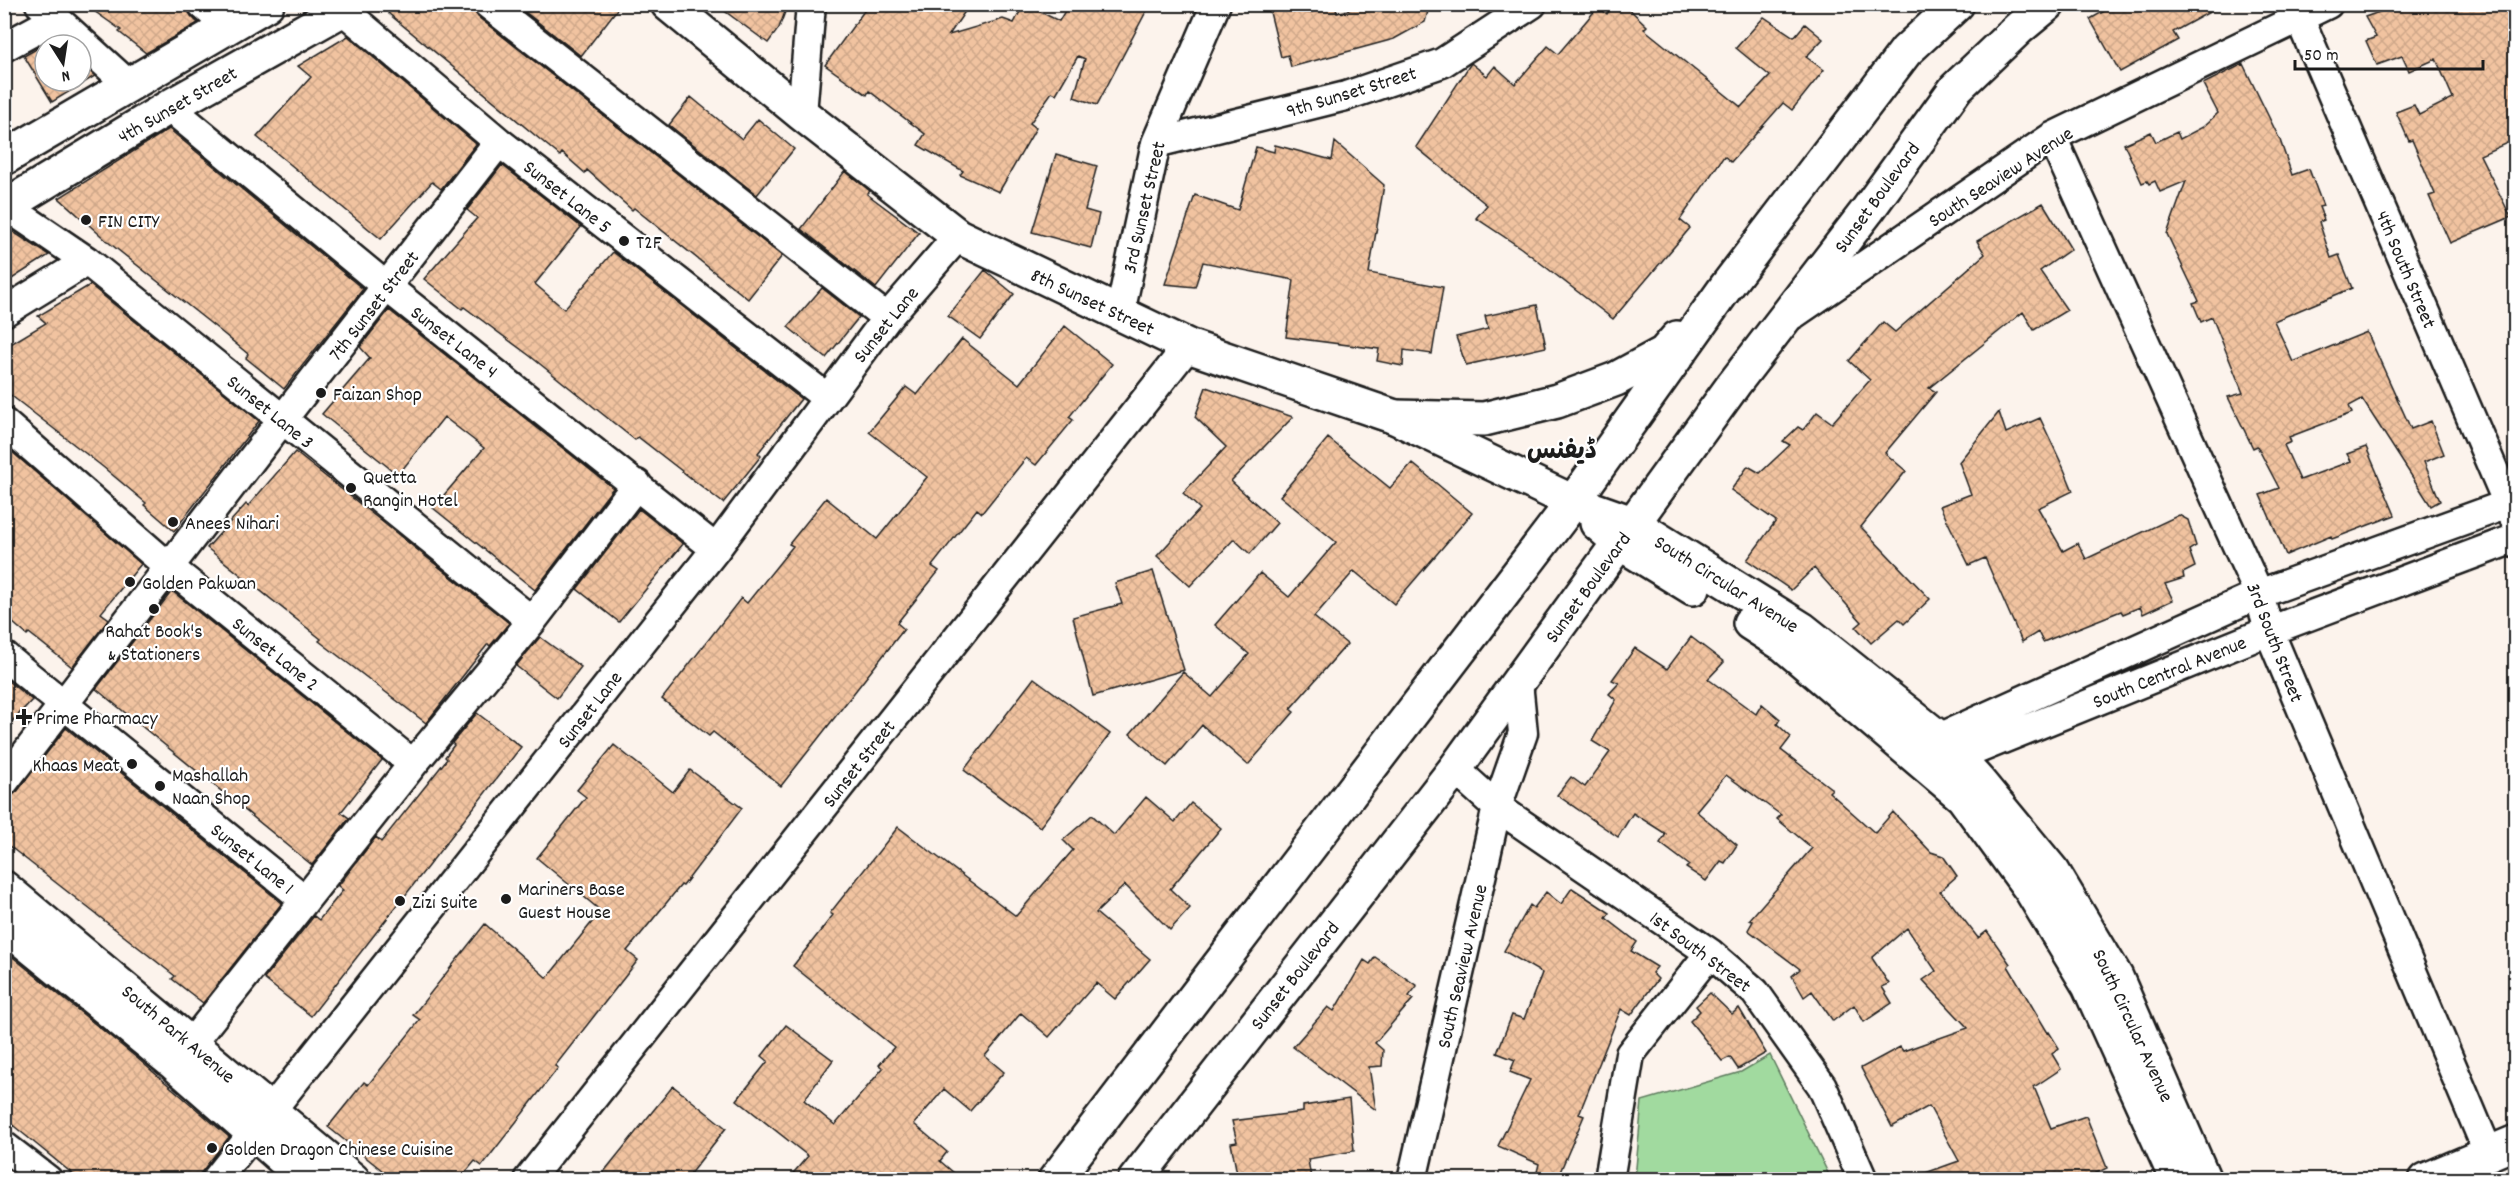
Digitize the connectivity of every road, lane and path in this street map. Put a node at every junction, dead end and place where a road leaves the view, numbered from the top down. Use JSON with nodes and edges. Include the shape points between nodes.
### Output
{"nodes":[{"id":1,"x":202,"y":4,"type":"edge"},
{"id":2,"x":267,"y":4,"type":"edge"},
{"id":3,"x":488,"y":4,"type":"edge"},
{"id":4,"x":668,"y":4,"type":"edge"},
{"id":5,"x":811,"y":4,"type":"edge"},
{"id":6,"x":1216,"y":4,"type":"edge"},
{"id":7,"x":1532,"y":4,"type":"edge"},
{"id":8,"x":1957,"y":4,"type":"edge"},
{"id":9,"x":2048,"y":4,"type":"edge"},
{"id":10,"x":2328,"y":4,"type":"edge"},
{"id":11,"x":347,"y":7,"type":"edge"},
{"id":12,"x":48,"y":12,"type":"edge"},
{"id":13,"x":2299,"y":18,"type":"junction"},
{"id":14,"x":228,"y":27,"type":"junction"},
{"id":15,"x":4,"y":47,"type":"edge"},
{"id":16,"x":129,"y":85,"type":"junction"},
{"id":17,"x":169,"y":107,"type":"junction"},
{"id":18,"x":802,"y":114,"type":"junction"},
{"id":19,"x":2052,"y":137,"type":"junction"},
{"id":20,"x":499,"y":142,"type":"junction"},
{"id":21,"x":1156,"y":143,"type":"junction"},
{"id":22,"x":4,"y":158,"type":"edge"},
{"id":23,"x":5,"y":207,"type":"edge"},
{"id":24,"x":958,"y":236,"type":"junction"},
{"id":25,"x":87,"y":261,"type":"junction"},
{"id":26,"x":1726,"y":286,"type":"junction"},
{"id":27,"x":387,"y":287,"type":"junction"},
{"id":28,"x":4,"y":312,"type":"edge"},
{"id":29,"x":1120,"y":313,"type":"junction"},
{"id":30,"x":887,"y":318,"type":"junction"},
{"id":31,"x":1782,"y":322,"type":"junction"},
{"id":32,"x":1188,"y":346,"type":"junction"},
{"id":33,"x":827,"y":398,"type":"junction"},
{"id":34,"x":1395,"y":417,"type":"junction"},
{"id":35,"x":282,"y":420,"type":"junction"},
{"id":36,"x":4,"y":423,"type":"edge"},
{"id":37,"x":637,"y":484,"type":"junction"},
{"id":38,"x":1573,"y":502,"type":"junction"},
{"id":39,"x":2513,"y":508,"type":"edge"},
{"id":40,"x":1626,"y":533,"type":"junction"},
{"id":41,"x":2516,"y":538,"type":"edge"},
{"id":42,"x":716,"y":549,"type":"junction"},
{"id":43,"x":170,"y":568,"type":"junction"},
{"id":44,"x":2259,"y":594,"type":"junction"},
{"id":45,"x":532,"y":621,"type":"junction"},
{"id":46,"x":2269,"y":631,"type":"junction"},
{"id":47,"x":4,"y":656,"type":"edge"},
{"id":48,"x":1518,"y":682,"type":"junction"},
{"id":49,"x":62,"y":704,"type":"junction"},
{"id":50,"x":1948,"y":747,"type":"junction"},
{"id":51,"x":413,"y":764,"type":"junction"},
{"id":52,"x":1455,"y":769,"type":"junction"},
{"id":53,"x":4,"y":782,"type":"edge"},
{"id":54,"x":1497,"y":807,"type":"junction"},
{"id":55,"x":4,"y":888,"type":"edge"},
{"id":56,"x":305,"y":900,"type":"junction"},
{"id":57,"x":4,"y":925,"type":"edge"},
{"id":58,"x":1710,"y":953,"type":"junction"},
{"id":59,"x":192,"y":1044,"type":"junction"},
{"id":60,"x":263,"y":1121,"type":"junction"},
{"id":61,"x":4,"y":1146,"type":"edge"},
{"id":62,"x":2502,"y":1147,"type":"edge"},
{"id":63,"x":48,"y":1179,"type":"edge"},
{"id":64,"x":216,"y":1179,"type":"edge"},
{"id":65,"x":307,"y":1179,"type":"edge"},
{"id":66,"x":353,"y":1179,"type":"edge"},
{"id":67,"x":528,"y":1179,"type":"edge"},
{"id":68,"x":1055,"y":1179,"type":"edge"},
{"id":69,"x":1135,"y":1179,"type":"edge"},
{"id":70,"x":1412,"y":1179,"type":"edge"},
{"id":71,"x":1610,"y":1179,"type":"edge"},
{"id":72,"x":1863,"y":1179,"type":"edge"},
{"id":73,"x":2177,"y":1179,"type":"edge"},
{"id":74,"x":2204,"y":1179,"type":"edge"},
{"id":75,"x":2426,"y":1179,"type":"edge"}],
"edges":[{"from":1,"to":14,"type":"street"},
{"from":2,"to":14,"type":"main road","name":"4th Sunset Street"},
{"from":3,"to":30,"type":"street"},
{"from":4,"to":18,"type":"main road","name":"8th Sunset Street"},
{"from":5,"to":18,"type":"street"},
{"from":6,"to":21,"type":"street","name":"3rd Sunset Street"},
{"from":7,"to":21,"type":"street","name":"9th Sunset Street","via":[[1442,63],[1346,96]]},
{"from":8,"to":26,"type":"main road","via":[[1906,51]]},
{"from":9,"to":31,"type":"main road","name":"Sunset Boulevard","via":[[1956,88]]},
{"from":10,"to":13,"type":"street","name":"South Seaview Avenue"},
{"from":11,"to":17,"type":"main road","name":"4th Sunset Street"},
{"from":11,"to":20,"type":"street","name":"Sunset Lane 5"},
{"from":12,"to":15,"type":"street"},
{"from":12,"to":16,"type":"street"},
{"from":13,"to":19,"type":"street","name":"South Seaview Avenue"},
{"from":13,"to":39,"type":"street","name":"4th South Street"},
{"from":14,"to":16,"type":"main road","name":"4th Sunset Street"},
{"from":16,"to":22,"type":"main road","name":"4th Sunset Street"},
{"from":17,"to":23,"type":"main road","name":"4th Sunset Street"},
{"from":17,"to":27,"type":"street","name":"Sunset Lane 4"},
{"from":18,"to":24,"type":"main road","name":"8th Sunset Street"},
{"from":19,"to":31,"type":"street","name":"South Seaview Avenue"},
{"from":19,"to":44,"type":"street","name":"3rd South Street"},
{"from":20,"to":27,"type":"street","name":"7th Sunset Street"},
{"from":20,"to":33,"type":"street","name":"Sunset Lane 5"},
{"from":21,"to":29,"type":"street","name":"3rd Sunset Street"},
{"from":23,"to":25,"type":"street","name":"Sunset Lane 3"},
{"from":24,"to":29,"type":"main road","name":"8th Sunset Street"},
{"from":24,"to":30,"type":"street","name":"Sunset Lane"},
{"from":25,"to":28,"type":"street"},
{"from":25,"to":35,"type":"street","name":"Sunset Lane 3"},
{"from":26,"to":34,"type":"main road","via":[[1664,353],[1616,379],[1557,401],[1484,419]]},
{"from":26,"to":38,"type":"main road"},
{"from":27,"to":35,"type":"street","name":"7th Sunset Street"},
{"from":27,"to":37,"type":"street","name":"Sunset Lane 4"},
{"from":29,"to":32,"type":"main road","name":"8th Sunset Street"},
{"from":30,"to":33,"type":"street","name":"Sunset Lane"},
{"from":31,"to":40,"type":"main road","name":"Sunset Boulevard"},
{"from":32,"to":34,"type":"main road","name":"8th Sunset Street"},
{"from":32,"to":67,"type":"street","name":"Sunset Street"},
{"from":33,"to":42,"type":"street","name":"Sunset Lane"},
{"from":34,"to":38,"type":"main road","name":"8th Sunset Street"},
{"from":35,"to":43,"type":"street","name":"7th Sunset Street"},
{"from":35,"to":45,"type":"street","name":"Sunset Lane 3"},
{"from":36,"to":43,"type":"street","name":"Sunset Lane 2"},
{"from":37,"to":42,"type":"street","name":"Sunset Lane 4"},
{"from":37,"to":45,"type":"street"},
{"from":38,"to":40,"type":"main road","name":"South Circular Avenue"},
{"from":38,"to":68,"type":"main road"},
{"from":39,"to":44,"type":"street"},
{"from":40,"to":48,"type":"main road","name":"Sunset Boulevard"},
{"from":40,"to":50,"type":"main road","name":"South Circular Avenue","via":[[1802,629]]},
{"from":40,"to":73,"type":"main road","name":"South Circular Avenue","via":[[1784,645],[1963,797],[2031,890],[2090,986]]},
{"from":41,"to":46,"type":"street","name":"South Central Avenue"},
{"from":42,"to":60,"type":"street","name":"Sunset Lane"},
{"from":43,"to":49,"type":"street","name":"7th Sunset Street"},
{"from":43,"to":51,"type":"street","name":"Sunset Lane 2"},
{"from":44,"to":46,"type":"street","name":"3rd South Street"},
{"from":44,"to":50,"type":"street"},
{"from":45,"to":51,"type":"street"},
{"from":46,"to":50,"type":"street","name":"South Central Avenue"},
{"from":46,"to":62,"type":"street","name":"3rd South Street"},
{"from":47,"to":49,"type":"street","name":"Sunset Lane 1"},
{"from":48,"to":52,"type":"main road","name":"Sunset Boulevard"},
{"from":48,"to":54,"type":"street","name":"South Seaview Avenue","via":[[1523,734]]},
{"from":49,"to":53,"type":"street","name":"7th Sunset Street"},
{"from":49,"to":56,"type":"street","name":"Sunset Lane 1"},
{"from":50,"to":74,"type":"main road","name":"South Circular Avenue","via":[[2053,872],[2116,977]]},
{"from":51,"to":56,"type":"street"},
{"from":52,"to":54,"type":"street"},
{"from":52,"to":69,"type":"main road","name":"Sunset Boulevard"},
{"from":54,"to":58,"type":"street","name":"1st South Street"},
{"from":54,"to":70,"type":"street","name":"South Seaview Avenue"},
{"from":55,"to":59,"type":"main road","name":"South Park Avenue"},
{"from":56,"to":59,"type":"street"},
{"from":57,"to":60,"type":"main road","name":"South Park Avenue","via":[[175,1064]]},
{"from":58,"to":71,"type":"street","via":[[1629,1054]]},
{"from":58,"to":72,"type":"street","name":"1st South Street","via":[[1755,992],[1822,1086]]},
{"from":59,"to":60,"type":"main road","name":"South Park Avenue"},
{"from":60,"to":64,"type":"street","name":"Sunset Lane"},
{"from":60,"to":65,"type":"main road","name":"South Park Avenue"},
{"from":60,"to":66,"type":"main road","name":"South Park Avenue"},
{"from":61,"to":63,"type":"street"},
{"from":62,"to":75,"type":"main road"}]}
